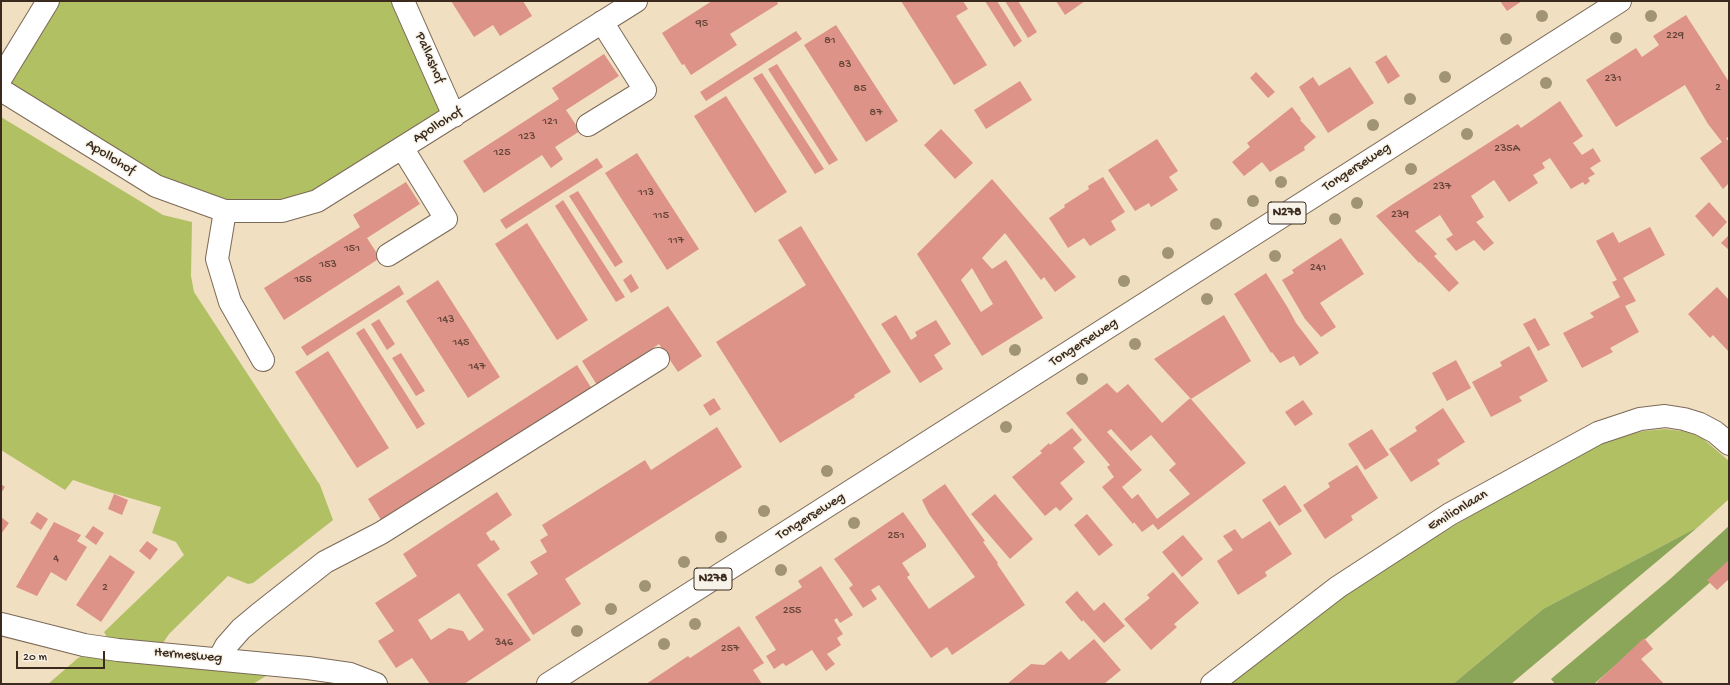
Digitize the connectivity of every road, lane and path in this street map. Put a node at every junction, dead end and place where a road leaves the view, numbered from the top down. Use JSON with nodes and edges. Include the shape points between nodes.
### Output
{"nodes":[{"id":1,"x":48,"y":1,"type":"edge"},
{"id":2,"x":403,"y":1,"type":"edge"},
{"id":3,"x":636,"y":1,"type":"edge"},
{"id":4,"x":1620,"y":1,"type":"edge"},
{"id":5,"x":602,"y":22,"type":"junction"},
{"id":6,"x":1,"y":78,"type":"edge"},
{"id":7,"x":1,"y":90,"type":"edge"},
{"id":8,"x":454,"y":116,"type":"junction"},
{"id":9,"x":588,"y":125,"type":"dead end"},
{"id":10,"x":403,"y":149,"type":"junction"},
{"id":11,"x":225,"y":211,"type":"junction"},
{"id":12,"x":388,"y":255,"type":"dead end"},
{"id":13,"x":658,"y":359,"type":"dead end"},
{"id":14,"x":263,"y":360,"type":"dead end"},
{"id":15,"x":1729,"y":444,"type":"edge"},
{"id":16,"x":1,"y":624,"type":"edge"},
{"id":17,"x":219,"y":659,"type":"junction"},
{"id":18,"x":376,"y":684,"type":"edge"},
{"id":19,"x":548,"y":684,"type":"edge"},
{"id":20,"x":1212,"y":684,"type":"edge"}],
"edges":[{"from":1,"to":6,"type":"street"},
{"from":2,"to":8,"type":"street","name":"Pallashof"},
{"from":3,"to":5,"type":"street","name":"Apollohof"},
{"from":4,"to":19,"type":"street","name":"Tongerseweg","number":"N278"},
{"from":5,"to":8,"type":"street","name":"Apollohof"},
{"from":5,"to":9,"type":"street","via":[[645,90]]},
{"from":7,"to":11,"type":"street","name":"Apollohof","via":[[156,186]]},
{"from":8,"to":10,"type":"street","name":"Apollohof"},
{"from":10,"to":11,"type":"street","name":"Apollohof","via":[[317,201],[282,211]]},
{"from":10,"to":12,"type":"street","via":[[446,219]]},
{"from":11,"to":14,"type":"street","via":[[218,259],[230,302]]},
{"from":13,"to":17,"type":"street","via":[[381,533],[325,562],[241,630],[226,646]]},
{"from":15,"to":20,"type":"street","name":"Emilionlaan","via":[[1700,424],[1665,416],[1640,419],[1598,433],[1450,514],[1338,587]]},
{"from":16,"to":17,"type":"street","name":"Hermesweg","via":[[84,645]]},
{"from":17,"to":18,"type":"street","name":"Hermesweg","via":[[350,674]]}]}
